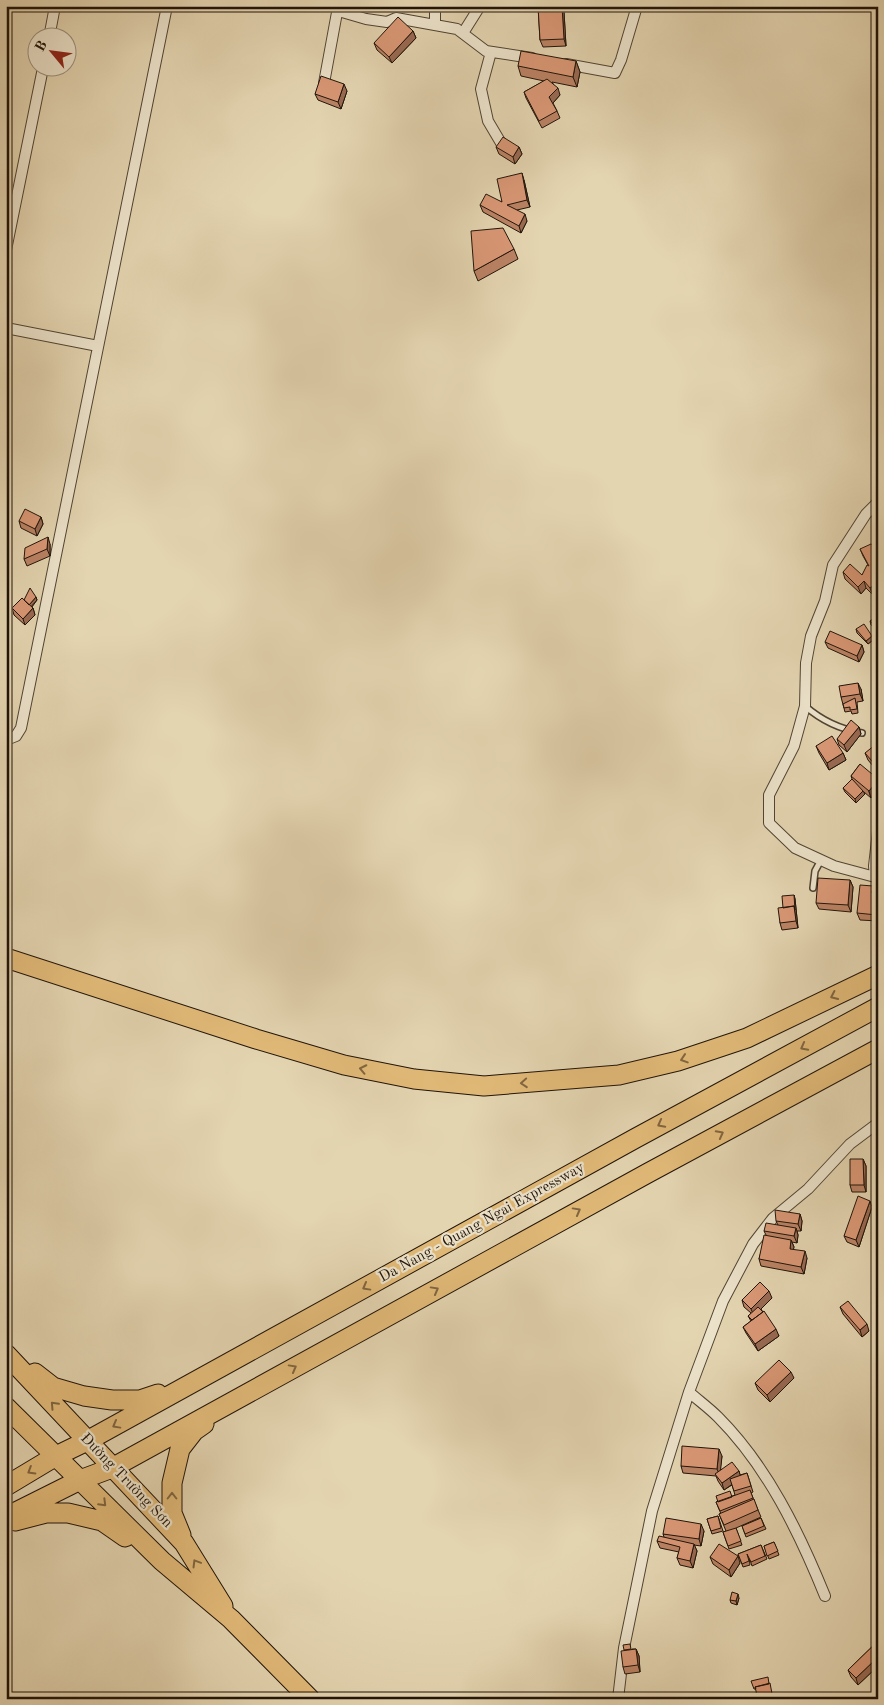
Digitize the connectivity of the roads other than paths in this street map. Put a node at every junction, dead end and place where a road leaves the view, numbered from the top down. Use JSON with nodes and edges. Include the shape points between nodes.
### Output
{"nodes":[{"id":1,"x":55,"y":6,"type":"edge"},
{"id":2,"x":167,"y":6,"type":"edge"},
{"id":3,"x":435,"y":6,"type":"edge"},
{"id":4,"x":480,"y":6,"type":"edge"},
{"id":5,"x":636,"y":6,"type":"edge"},
{"id":6,"x":337,"y":7,"type":"edge"},
{"id":7,"x":435,"y":25,"type":"junction"},
{"id":8,"x":51,"y":28,"type":"edge"},
{"id":9,"x":462,"y":34,"type":"junction"},
{"id":10,"x":491,"y":52,"type":"junction"},
{"id":11,"x":540,"y":59,"type":"edge"},
{"id":12,"x":559,"y":63,"type":"edge"},
{"id":13,"x":41,"y":78,"type":"edge"},
{"id":14,"x":324,"y":83,"type":"edge"},
{"id":15,"x":501,"y":142,"type":"edge"},
{"id":16,"x":6,"y":250,"type":"edge"},
{"id":17,"x":6,"y":328,"type":"edge"},
{"id":18,"x":98,"y":346,"type":"junction"},
{"id":19,"x":878,"y":502,"type":"edge"},
{"id":20,"x":805,"y":706,"type":"junction"},
{"id":21,"x":862,"y":733,"type":"dead end"},
{"id":22,"x":6,"y":740,"type":"edge"},
{"id":23,"x":878,"y":831,"type":"edge"},
{"id":24,"x":821,"y":860,"type":"junction"},
{"id":25,"x":876,"y":879,"type":"edge"},
{"id":26,"x":813,"y":888,"type":"dead end"},
{"id":27,"x":6,"y":958,"type":"edge"},
{"id":28,"x":878,"y":975,"type":"edge"},
{"id":29,"x":878,"y":1007,"type":"edge"},
{"id":30,"x":878,"y":1049,"type":"edge"},
{"id":31,"x":878,"y":1123,"type":"edge"},
{"id":32,"x":6,"y":1349,"type":"edge"},
{"id":33,"x":254,"y":1349,"type":"junction"},
{"id":34,"x":6,"y":1354,"type":"edge"},
{"id":35,"x":270,"y":1380,"type":"junction"},
{"id":36,"x":689,"y":1392,"type":"junction"},
{"id":37,"x":6,"y":1407,"type":"edge"},
{"id":38,"x":87,"y":1441,"type":"junction"},
{"id":39,"x":56,"y":1456,"type":"junction"},
{"id":40,"x":112,"y":1468,"type":"junction"},
{"id":41,"x":80,"y":1480,"type":"junction"},
{"id":42,"x":6,"y":1486,"type":"edge"},
{"id":43,"x":6,"y":1516,"type":"edge"},
{"id":44,"x":6,"y":1524,"type":"edge"},
{"id":45,"x":184,"y":1543,"type":"junction"},
{"id":46,"x":162,"y":1561,"type":"junction"},
{"id":47,"x":825,"y":1596,"type":"dead end"},
{"id":48,"x":231,"y":1619,"type":"junction"},
{"id":49,"x":310,"y":1699,"type":"edge"},
{"id":50,"x":618,"y":1699,"type":"edge"}],
"edges":[{"from":1,"to":8,"type":"street"},
{"from":2,"to":18,"type":"street"},
{"from":3,"to":7,"type":"street"},
{"from":4,"to":9,"type":"street"},
{"from":5,"to":12,"type":"street","via":[[615,73]]},
{"from":6,"to":7,"type":"street","via":[[342,12],[366,19],[387,22],[396,18]]},
{"from":6,"to":14,"type":"street"},
{"from":7,"to":9,"type":"street","via":[[457,29]]},
{"from":9,"to":10,"type":"street"},
{"from":10,"to":11,"type":"street"},
{"from":10,"to":15,"type":"street","via":[[481,89],[488,121]]},
{"from":13,"to":16,"type":"street"},
{"from":17,"to":18,"type":"street"},
{"from":18,"to":22,"type":"street","via":[[20,728],[16,736]]},
{"from":19,"to":20,"type":"street","via":[[866,514],[833,564],[811,636],[806,662]]},
{"from":20,"to":21,"type":"lane","via":[[827,723]]},
{"from":20,"to":24,"type":"street","via":[[794,746],[769,795],[769,823],[795,848]]},
{"from":23,"to":25,"type":"street","via":[[874,866]]},
{"from":24,"to":25,"type":"street"},
{"from":24,"to":26,"type":"lane","via":[[815,871]]},
{"from":28,"to":27,"type":"highway","one_way":true,"via":[[746,1038],[678,1061],[619,1075],[484,1086],[414,1080],[344,1065]]},
{"from":29,"to":33,"type":"highway","name":"Da Nang - Quang Ngai Expressway","one_way":true},
{"from":35,"to":30,"type":"highway","one_way":true},
{"from":31,"to":36,"type":"street","via":[[850,1144],[808,1189],[773,1218],[753,1244],[723,1301]]},
{"from":32,"to":33,"type":"highway","via":[[53,1386],[84,1396],[140,1400],[176,1388]]},
{"from":33,"to":38,"type":"highway","name":"Da Nang - Quang Ngai Expressway","one_way":true},
{"from":38,"to":34,"type":"highway","name":"Đường Trường Sơn","one_way":true},
{"from":35,"to":40,"type":"highway"},
{"from":45,"to":35,"type":"highway","one_way":true,"via":[[172,1512],[172,1482],[180,1450],[194,1431]]},
{"from":36,"to":47,"type":"street","via":[[716,1415],[748,1451],[785,1510]]},
{"from":36,"to":50,"type":"street","via":[[652,1511],[624,1648]]},
{"from":37,"to":39,"type":"highway","name":"Đường Trường Sơn"},
{"from":38,"to":39,"type":"highway","name":"Da Nang - Quang Ngai Expressway"},
{"from":38,"to":40,"type":"highway","name":"Đường Trường Sơn"},
{"from":39,"to":41,"type":"highway","name":"Đường Trường Sơn"},
{"from":39,"to":42,"type":"highway","name":"Da Nang - Quang Ngai Expressway","one_way":true},
{"from":40,"to":41,"type":"highway"},
{"from":40,"to":45,"type":"highway","name":"Đường Trường Sơn"},
{"from":41,"to":43,"type":"highway"},
{"from":41,"to":46,"type":"highway","name":"Đường Trường Sơn","one_way":true},
{"from":44,"to":46,"type":"highway","via":[[46,1513],[68,1513],[102,1521]]},
{"from":48,"to":45,"type":"highway","name":"Đường Trường Sơn","one_way":true},
{"from":46,"to":48,"type":"highway","name":"Đường Trường Sơn"},
{"from":48,"to":49,"type":"highway","name":"Đường Trường Sơn"}]}
